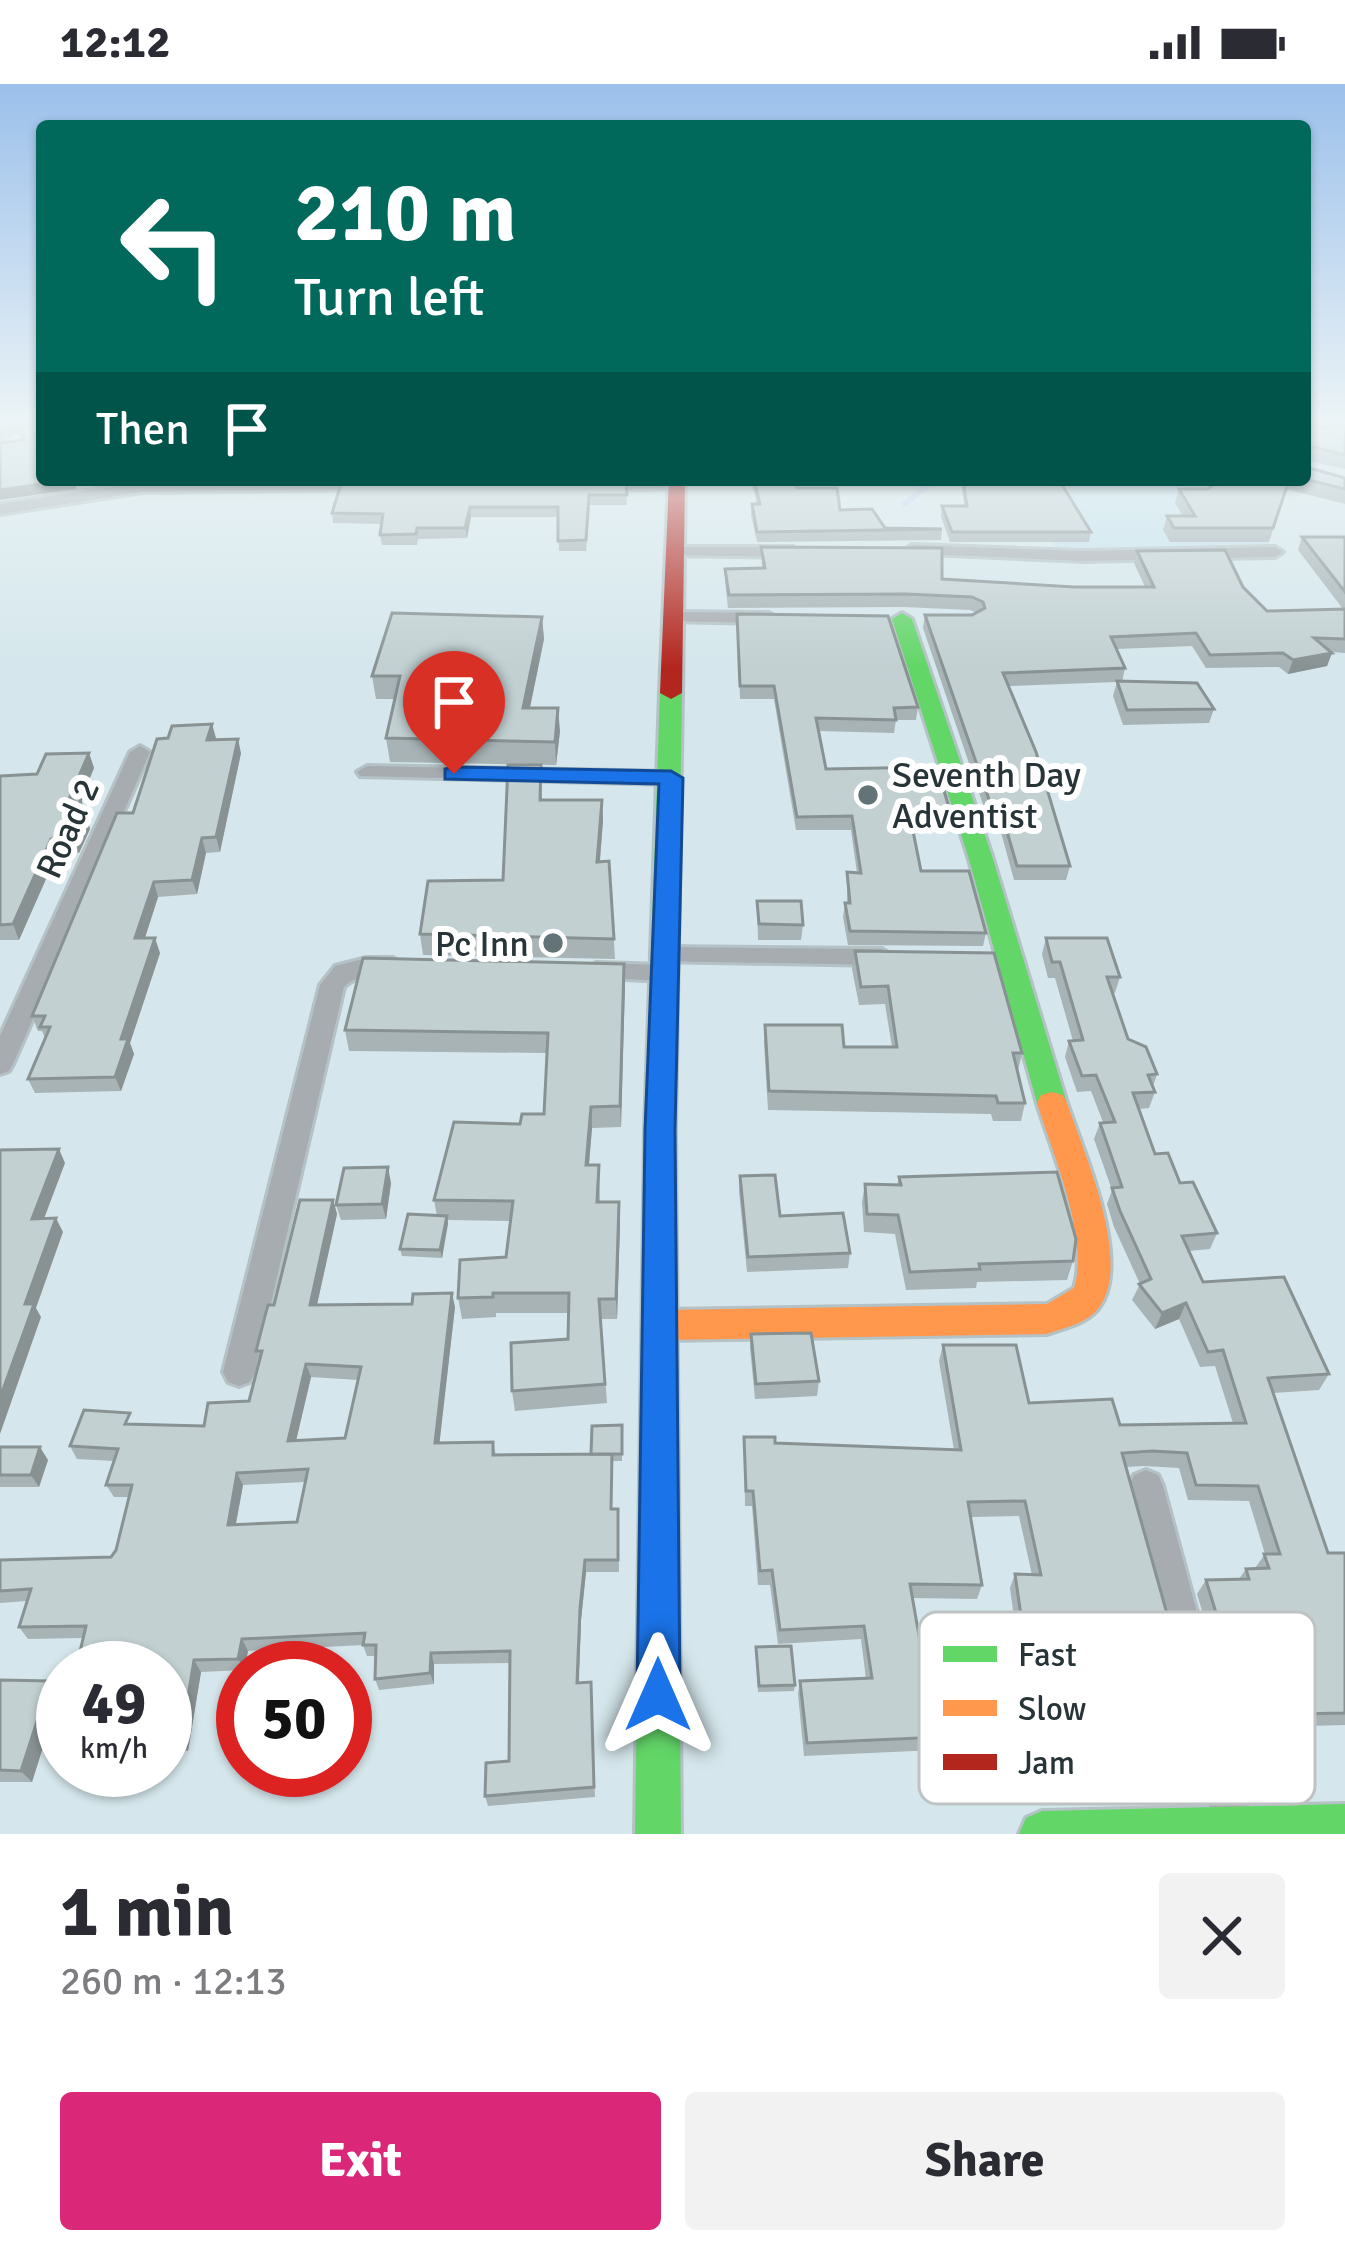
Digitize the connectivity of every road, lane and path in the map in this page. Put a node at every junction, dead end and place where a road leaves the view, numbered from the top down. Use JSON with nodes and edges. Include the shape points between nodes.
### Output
{"nodes":[{"id":1,"x":35,"y":504,"type":"edge"},
{"id":2,"x":677,"y":504,"type":"edge"},
{"id":3,"x":0,"y":509,"type":"edge"},
{"id":4,"x":893,"y":551,"type":"edge"},
{"id":5,"x":807,"y":552,"type":"edge"},
{"id":6,"x":1275,"y":552,"type":"dead end"},
{"id":7,"x":677,"y":553,"type":"junction"},
{"id":8,"x":676,"y":617,"type":"junction"},
{"id":9,"x":789,"y":618,"type":"edge"},
{"id":10,"x":902,"y":619,"type":"dead end"},
{"id":11,"x":140,"y":752,"type":"dead end"},
{"id":12,"x":367,"y":772,"type":"dead end"},
{"id":13,"x":671,"y":778,"type":"junction"},
{"id":14,"x":918,"y":958,"type":"edge"},
{"id":15,"x":665,"y":964,"type":"junction"},
{"id":16,"x":410,"y":967,"type":"edge"},
{"id":17,"x":572,"y":971,"type":"edge"},
{"id":18,"x":0,"y":1064,"type":"edge"},
{"id":19,"x":661,"y":1325,"type":"junction"},
{"id":20,"x":238,"y":1372,"type":"dead end"},
{"id":21,"x":1146,"y":1486,"type":"dead end"},
{"id":22,"x":1179,"y":1612,"type":"edge"},
{"id":23,"x":1229,"y":1804,"type":"edge"},
{"id":24,"x":1345,"y":1827,"type":"edge"},
{"id":25,"x":1236,"y":1830,"type":"junction"},
{"id":26,"x":658,"y":1834,"type":"edge"},
{"id":27,"x":1042,"y":1834,"type":"edge"}],
"edges":[{"from":1,"to":3,"type":"street"},
{"from":2,"to":7,"type":"main road"},
{"from":4,"to":6,"type":"street"},
{"from":5,"to":7,"type":"street"},
{"from":7,"to":8,"type":"main road"},
{"from":8,"to":9,"type":"street"},
{"from":8,"to":13,"type":"main road"},
{"from":10,"to":19,"type":"main road","via":[[946,744],[999,959],[1096,1257],[1096,1286],[1077,1309],[1047,1318]]},
{"from":11,"to":18,"type":"street","name":"Road 2"},
{"from":12,"to":13,"type":"street"},
{"from":13,"to":15,"type":"main road"},
{"from":14,"to":15,"type":"street"},
{"from":15,"to":17,"type":"street"},
{"from":15,"to":19,"type":"main road"},
{"from":16,"to":20,"type":"street","via":[[350,968],[332,985]]},
{"from":19,"to":26,"type":"main road"},
{"from":21,"to":22,"type":"street"},
{"from":23,"to":25,"type":"street"},
{"from":24,"to":25,"type":"main road"},
{"from":25,"to":27,"type":"main road"}]}
